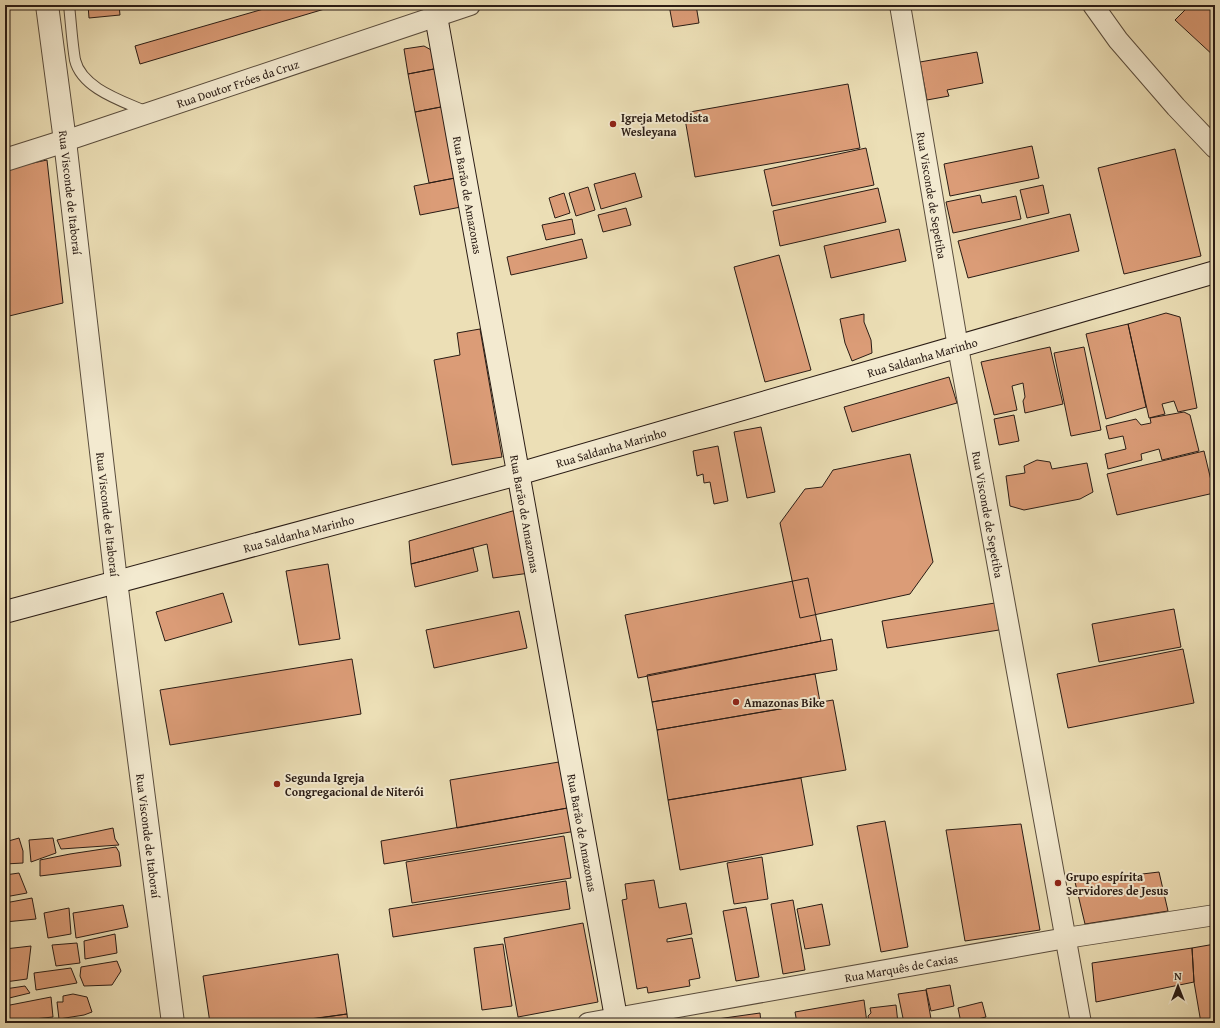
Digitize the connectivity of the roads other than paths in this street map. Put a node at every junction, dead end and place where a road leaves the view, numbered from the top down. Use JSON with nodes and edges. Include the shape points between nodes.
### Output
{"nodes":[{"id":1,"x":47,"y":5,"type":"edge"},
{"id":2,"x":69,"y":5,"type":"edge"},
{"id":3,"x":470,"y":5,"type":"edge"},
{"id":4,"x":900,"y":5,"type":"edge"},
{"id":5,"x":1093,"y":5,"type":"edge"},
{"id":6,"x":435,"y":10,"type":"edge"},
{"id":7,"x":149,"y":112,"type":"junction"},
{"id":8,"x":65,"y":141,"type":"junction"},
{"id":9,"x":1215,"y":148,"type":"edge"},
{"id":10,"x":5,"y":160,"type":"edge"},
{"id":11,"x":1215,"y":272,"type":"edge"},
{"id":12,"x":958,"y":347,"type":"junction"},
{"id":13,"x":518,"y":474,"type":"junction"},
{"id":14,"x":116,"y":581,"type":"junction"},
{"id":15,"x":5,"y":612,"type":"edge"},
{"id":16,"x":1215,"y":914,"type":"edge"},
{"id":17,"x":1066,"y":938,"type":"junction"},
{"id":18,"x":617,"y":1021,"type":"edge"},
{"id":19,"x":173,"y":1023,"type":"edge"},
{"id":20,"x":588,"y":1023,"type":"edge"},
{"id":21,"x":1081,"y":1023,"type":"edge"}],
"edges":[{"from":1,"to":8,"type":"main road","name":"Rua Visconde de Itaboraí"},
{"from":2,"to":7,"type":"lane","via":[[76,61],[82,75],[99,90]]},
{"from":3,"to":6,"type":"street","name":"Rua Doutor Fróes da Cruz"},
{"from":4,"to":12,"type":"street","name":"Rua Visconde de Sepetiba"},
{"from":5,"to":9,"type":"street","via":[[1118,40]]},
{"from":6,"to":7,"type":"street","name":"Rua Doutor Fróes da Cruz"},
{"from":6,"to":13,"type":"main road","name":"Rua Barão de Amazonas"},
{"from":7,"to":8,"type":"street","name":"Rua Doutor Fróes da Cruz"},
{"from":8,"to":10,"type":"main road","name":"Rua Doutor Fróes da Cruz"},
{"from":8,"to":14,"type":"main road","name":"Rua Visconde de Itaboraí"},
{"from":11,"to":12,"type":"main road","name":"Rua Saldanha Marinho"},
{"from":12,"to":13,"type":"main road","name":"Rua Saldanha Marinho"},
{"from":12,"to":17,"type":"street","name":"Rua Visconde de Sepetiba"},
{"from":13,"to":14,"type":"main road","name":"Rua Saldanha Marinho"},
{"from":13,"to":18,"type":"main road","name":"Rua Barão de Amazonas"},
{"from":14,"to":15,"type":"main road","name":"Rua Saldanha Marinho"},
{"from":14,"to":19,"type":"main road","name":"Rua Visconde de Itaboraí"},
{"from":16,"to":17,"type":"street","name":"Rua Marquês de Caxias"},
{"from":17,"to":18,"type":"street","name":"Rua Marquês de Caxias"},
{"from":17,"to":21,"type":"street","name":"Rua Visconde de Sepetiba"},
{"from":18,"to":20,"type":"street","name":"Rua Marquês de Caxias"}]}
